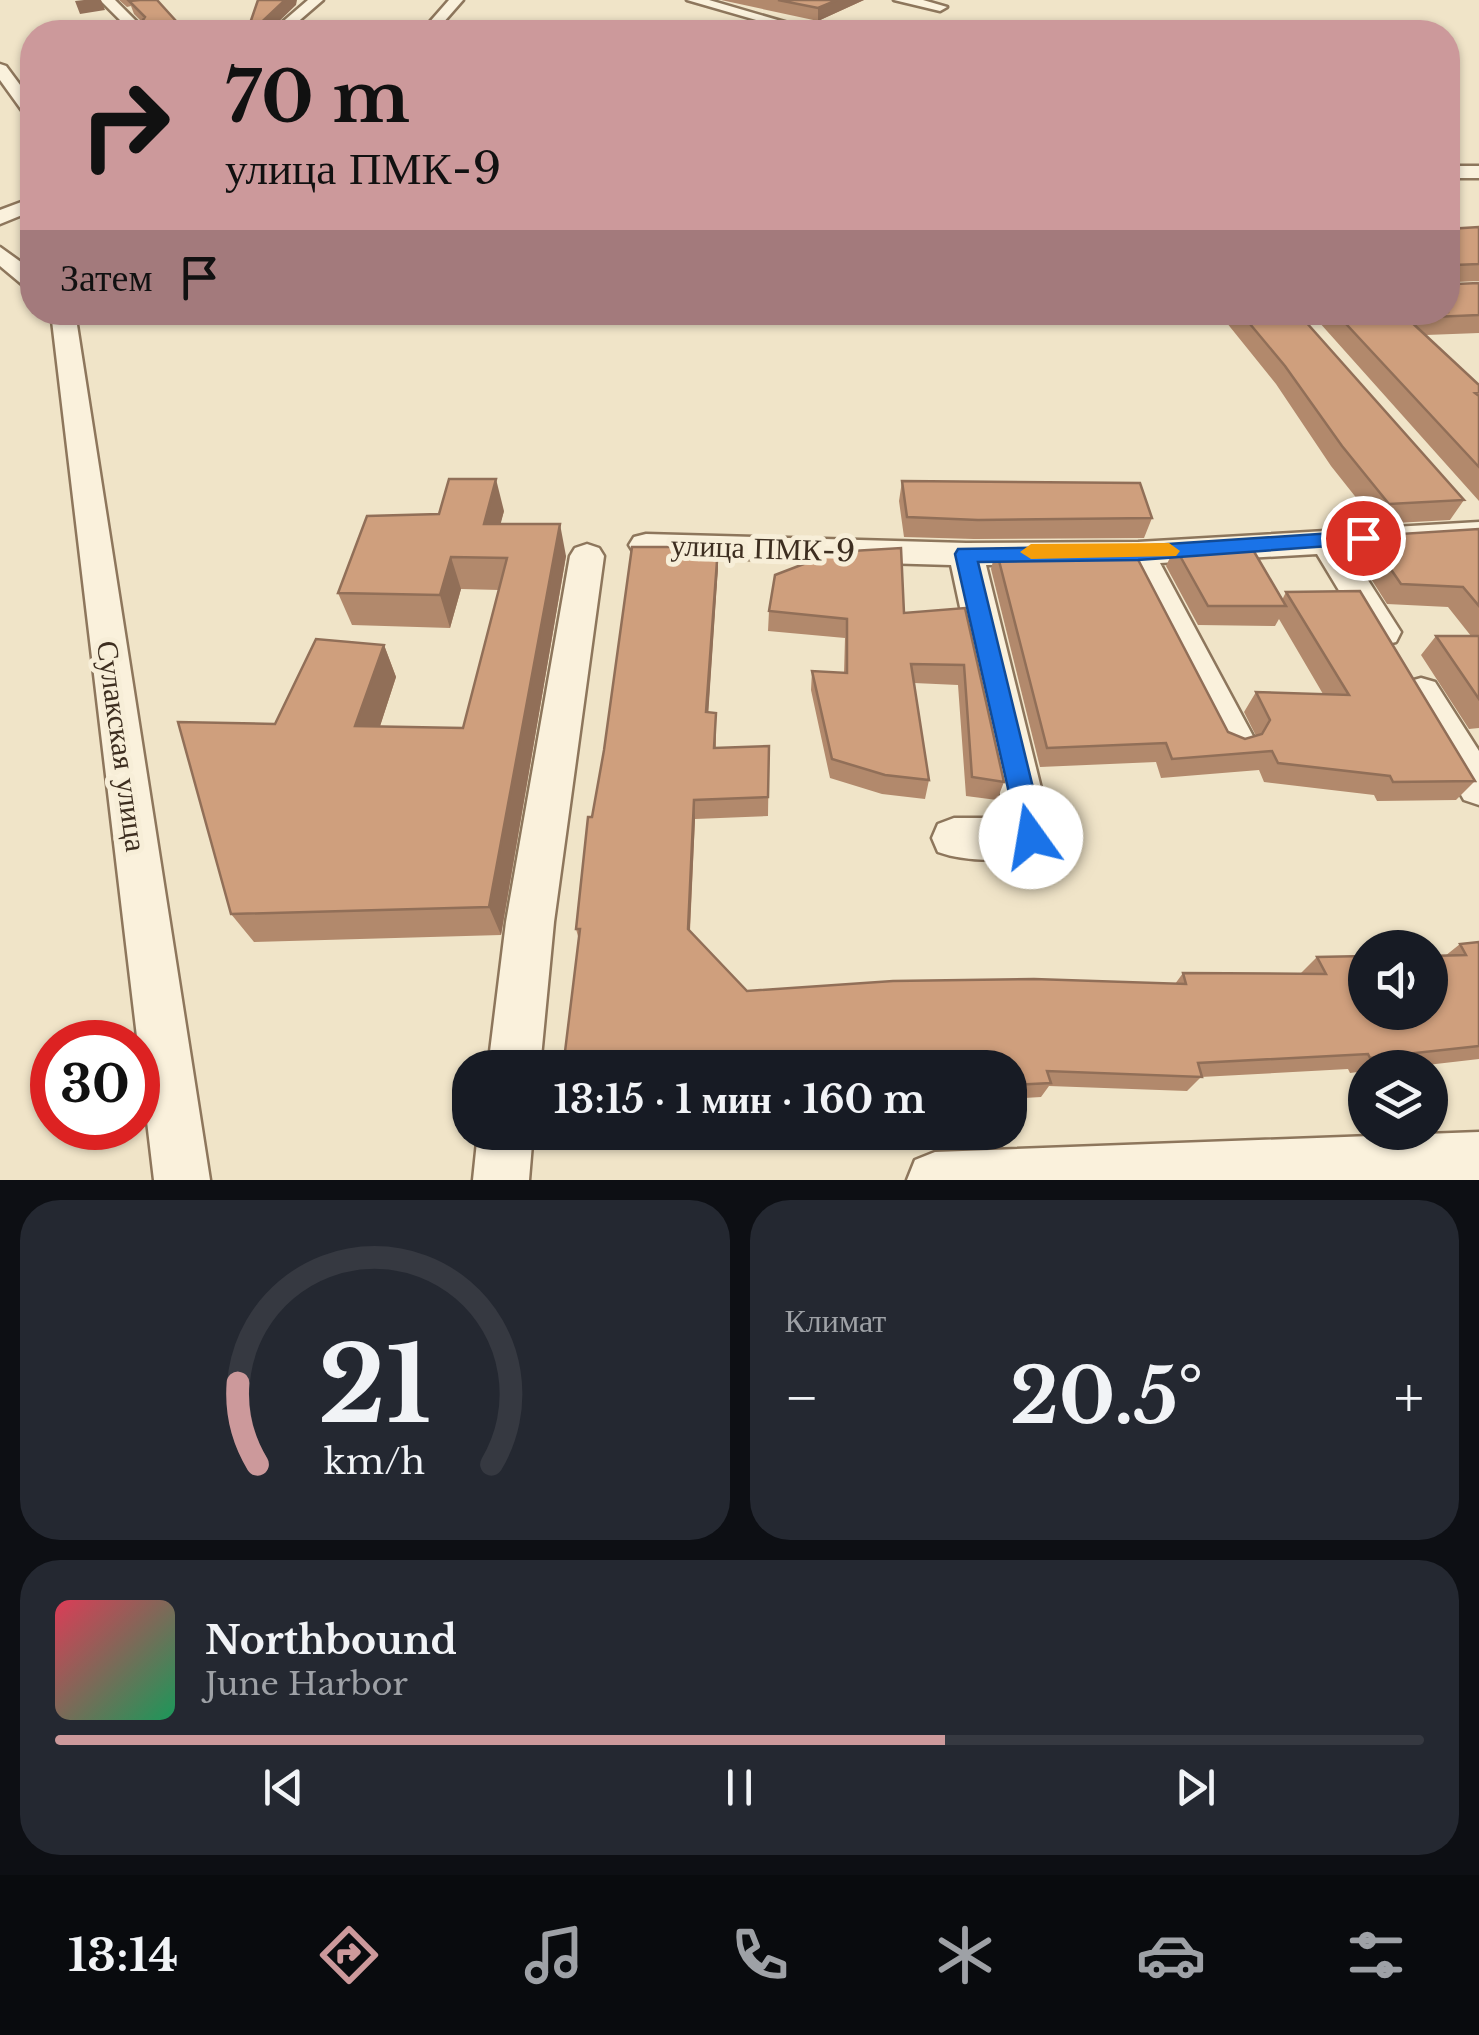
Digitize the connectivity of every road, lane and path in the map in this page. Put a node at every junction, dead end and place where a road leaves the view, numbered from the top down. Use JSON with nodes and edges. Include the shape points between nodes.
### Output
{"nodes":[{"id":1,"x":107,"y":0,"type":"edge"},
{"id":2,"x":314,"y":0,"type":"edge"},
{"id":3,"x":456,"y":0,"type":"edge"},
{"id":4,"x":694,"y":0,"type":"edge"},
{"id":5,"x":900,"y":0,"type":"edge"},
{"id":6,"x":940,"y":8,"type":"dead end"},
{"id":7,"x":128,"y":20,"type":"edge"},
{"id":8,"x":292,"y":20,"type":"edge"},
{"id":9,"x":438,"y":20,"type":"edge"},
{"id":10,"x":768,"y":20,"type":"edge"},
{"id":11,"x":0,"y":68,"type":"edge"},
{"id":12,"x":20,"y":96,"type":"edge"},
{"id":13,"x":0,"y":254,"type":"edge"},
{"id":14,"x":20,"y":271,"type":"edge"},
{"id":15,"x":65,"y":325,"type":"edge"},
{"id":16,"x":1475,"y":524,"type":"edge"},
{"id":17,"x":1325,"y":540,"type":"junction"},
{"id":18,"x":646,"y":545,"type":"edge"},
{"id":19,"x":1138,"y":553,"type":"junction"},
{"id":20,"x":966,"y":554,"type":"junction"},
{"id":21,"x":587,"y":556,"type":"dead end"},
{"id":22,"x":1234,"y":738,"type":"edge"},
{"id":23,"x":1479,"y":787,"type":"edge"},
{"id":24,"x":954,"y":838,"type":"dead end"},
{"id":25,"x":516,"y":1050,"type":"edge"},
{"id":26,"x":504,"y":1150,"type":"edge"},
{"id":27,"x":1479,"y":1160,"type":"edge"},
{"id":28,"x":182,"y":1180,"type":"edge"},
{"id":29,"x":501,"y":1180,"type":"edge"},
{"id":30,"x":935,"y":1180,"type":"edge"}],
"edges":[{"from":1,"to":7,"type":"street"},
{"from":2,"to":8,"type":"street"},
{"from":3,"to":9,"type":"street"},
{"from":4,"to":10,"type":"street"},
{"from":5,"to":6,"type":"street"},
{"from":11,"to":12,"type":"street"},
{"from":13,"to":14,"type":"street"},
{"from":15,"to":28,"type":"street","name":"Сулакская улица"},
{"from":16,"to":17,"type":"street","name":"улица ПМК-9"},
{"from":17,"to":19,"type":"street","name":"улица ПМК-9"},
{"from":17,"to":23,"type":"street"},
{"from":18,"to":20,"type":"street","name":"улица ПМК-9"},
{"from":19,"to":20,"type":"street","name":"улица ПМК-9"},
{"from":19,"to":22,"type":"street"},
{"from":20,"to":24,"type":"street","via":[[1031,837]]},
{"from":21,"to":25,"type":"street"},
{"from":26,"to":29,"type":"street"},
{"from":27,"to":30,"type":"street"}]}
